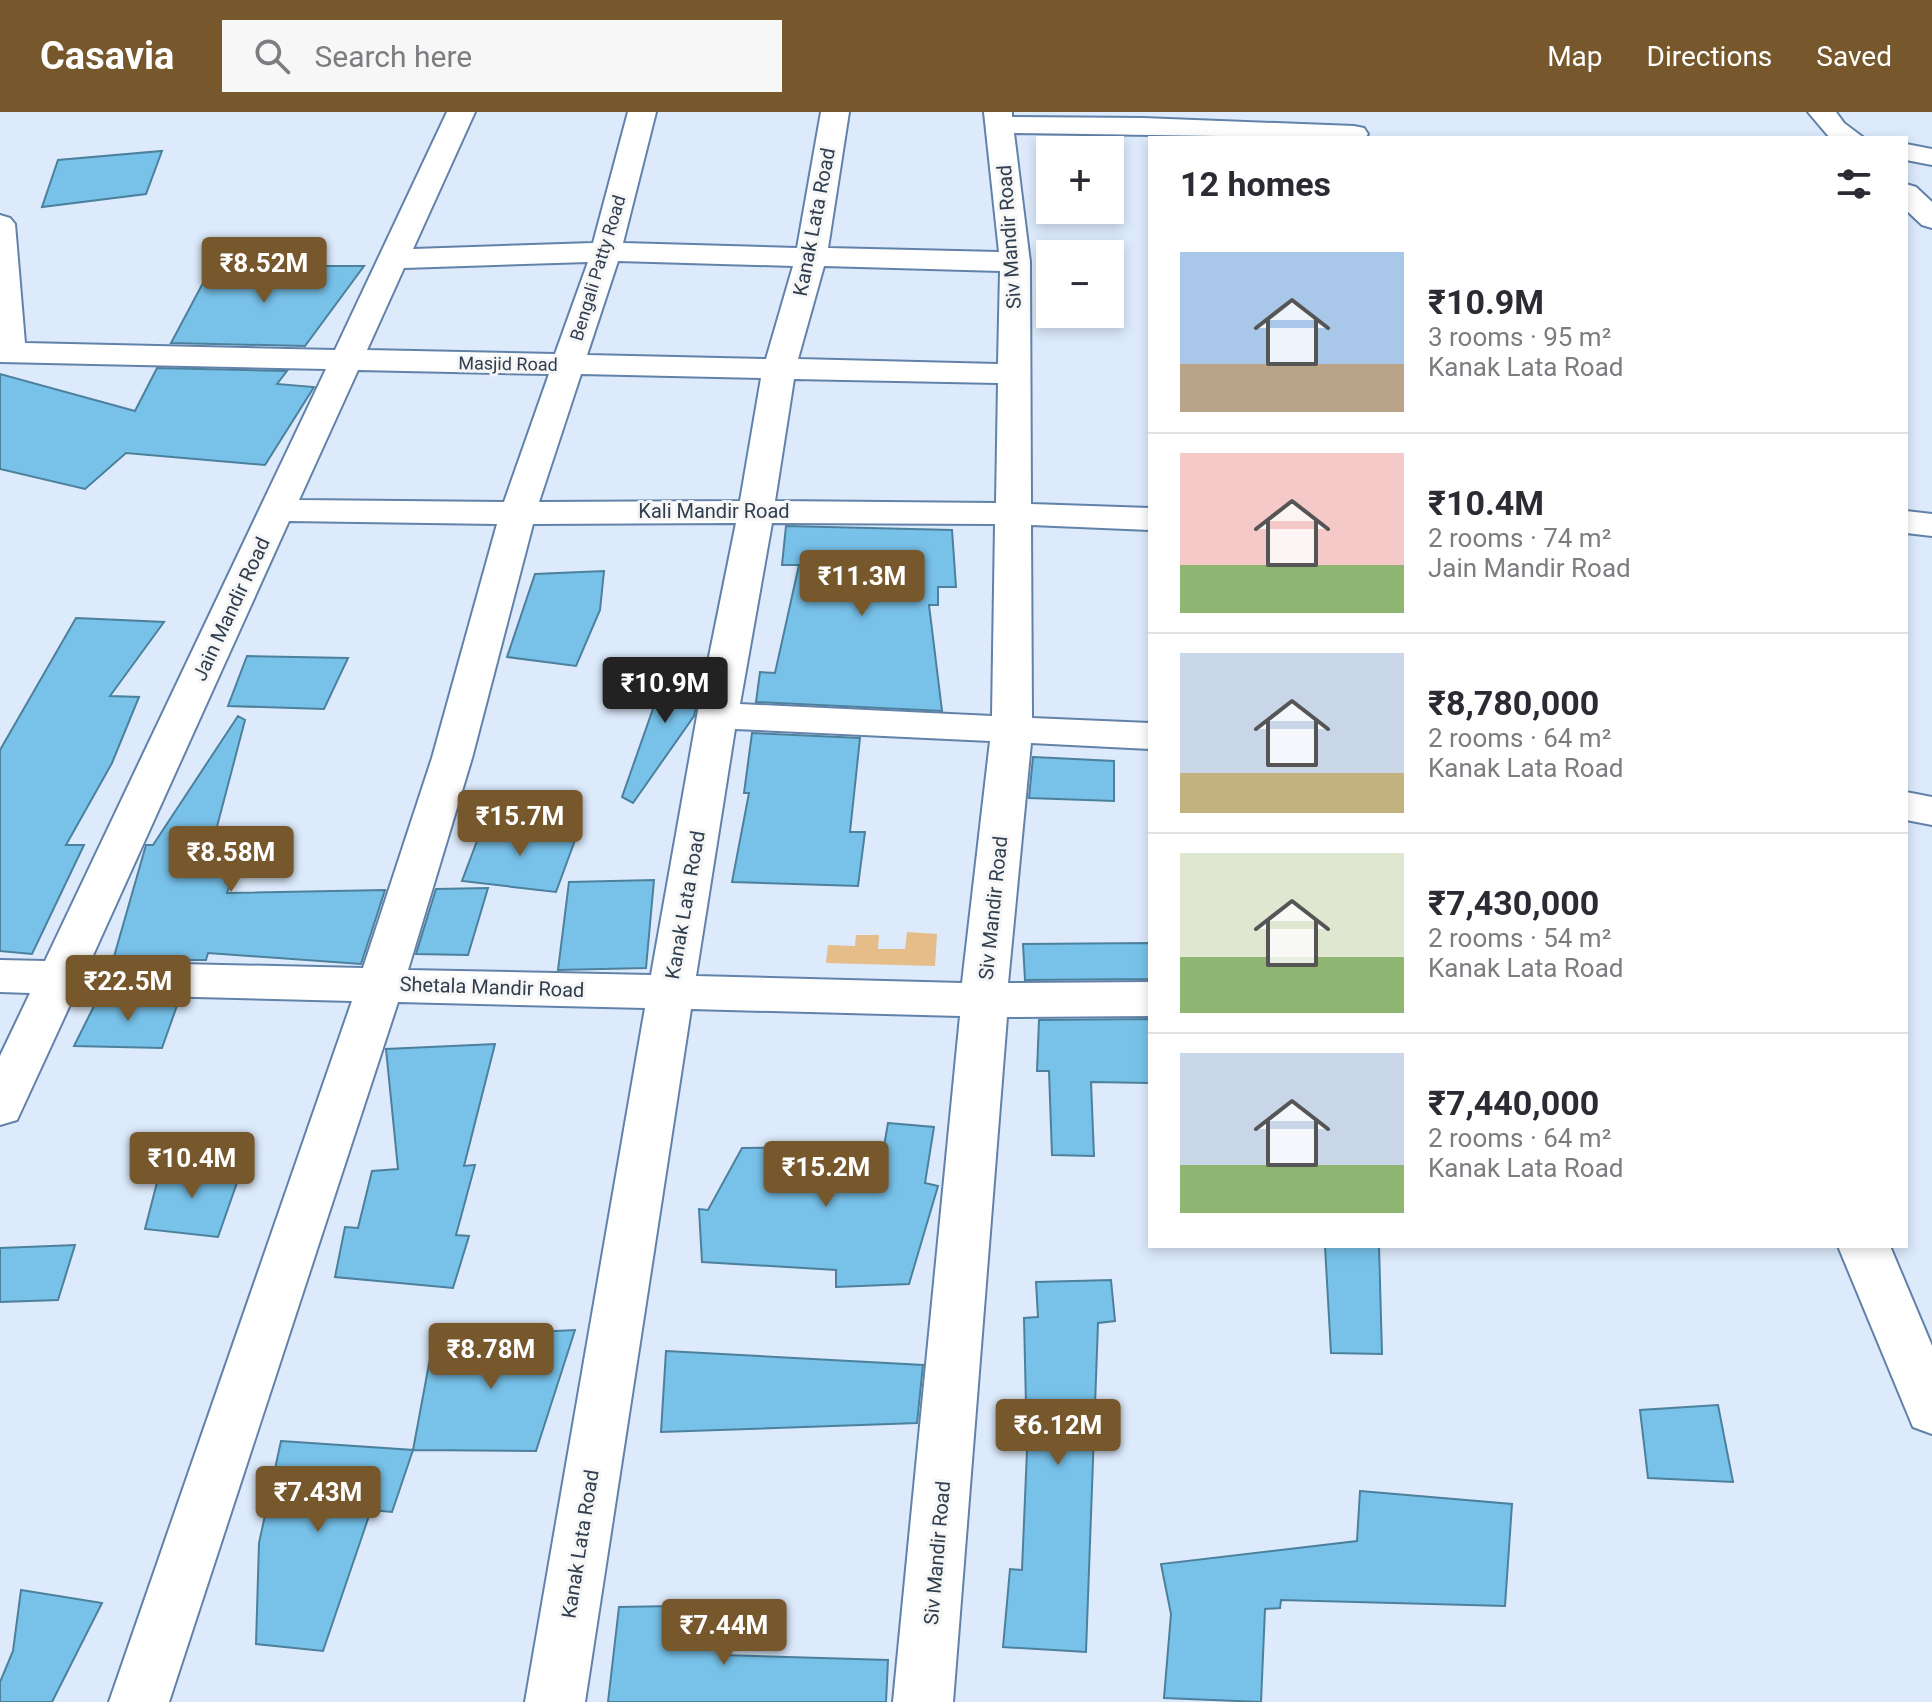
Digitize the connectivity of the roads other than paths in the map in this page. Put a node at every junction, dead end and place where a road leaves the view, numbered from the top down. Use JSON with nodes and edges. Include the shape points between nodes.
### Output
{"nodes":[{"id":1,"x":461,"y":112,"type":"edge"},
{"id":2,"x":642,"y":112,"type":"edge"},
{"id":3,"x":835,"y":112,"type":"edge"},
{"id":4,"x":1822,"y":112,"type":"edge"},
{"id":5,"x":999,"y":118,"type":"edge"},
{"id":6,"x":1354,"y":134,"type":"dead end"},
{"id":7,"x":1846,"y":136,"type":"edge"},
{"id":8,"x":1908,"y":152,"type":"edge"},
{"id":9,"x":1932,"y":157,"type":"edge"},
{"id":10,"x":1908,"y":195,"type":"edge"},
{"id":11,"x":1932,"y":219,"type":"edge"},
{"id":12,"x":0,"y":224,"type":"edge"},
{"id":13,"x":606,"y":252,"type":"junction"},
{"id":14,"x":811,"y":257,"type":"junction"},
{"id":15,"x":393,"y":259,"type":"junction"},
{"id":16,"x":1015,"y":262,"type":"junction"},
{"id":17,"x":5,"y":352,"type":"edge"},
{"id":18,"x":347,"y":360,"type":"junction"},
{"id":19,"x":568,"y":365,"type":"junction"},
{"id":20,"x":779,"y":369,"type":"junction"},
{"id":21,"x":1016,"y":374,"type":"junction"},
{"id":22,"x":277,"y":510,"type":"junction"},
{"id":23,"x":756,"y":510,"type":"junction"},
{"id":24,"x":1016,"y":512,"type":"junction"},
{"id":25,"x":518,"y":513,"type":"junction"},
{"id":26,"x":1148,"y":519,"type":"edge"},
{"id":27,"x":1908,"y":522,"type":"edge"},
{"id":28,"x":1932,"y":525,"type":"edge"},
{"id":29,"x":717,"y":716,"type":"junction"},
{"id":30,"x":1012,"y":728,"type":"junction"},
{"id":31,"x":1148,"y":736,"type":"edge"},
{"id":32,"x":1908,"y":806,"type":"edge"},
{"id":33,"x":1932,"y":811,"type":"edge"},
{"id":34,"x":0,"y":976,"type":"edge"},
{"id":35,"x":59,"y":977,"type":"junction"},
{"id":36,"x":381,"y":984,"type":"junction"},
{"id":37,"x":670,"y":992,"type":"junction"},
{"id":38,"x":1148,"y":999,"type":"edge"},
{"id":39,"x":983,"y":1000,"type":"junction"},
{"id":40,"x":0,"y":1107,"type":"edge"},
{"id":41,"x":1865,"y":1248,"type":"edge"},
{"id":42,"x":1932,"y":1410,"type":"edge"},
{"id":43,"x":139,"y":1702,"type":"edge"},
{"id":44,"x":555,"y":1702,"type":"edge"},
{"id":45,"x":923,"y":1702,"type":"edge"}],
"edges":[{"from":1,"to":15,"type":"street","name":"Jain Mandir Road"},
{"from":2,"to":13,"type":"street","name":"Bengali Patty Road"},
{"from":3,"to":14,"type":"street","name":"Kanak Lata Road"},
{"from":4,"to":7,"type":"street"},
{"from":5,"to":6,"type":"street"},
{"from":5,"to":16,"type":"street","name":"Siv Mandir Road"},
{"from":8,"to":9,"type":"street"},
{"from":10,"to":11,"type":"street"},
{"from":12,"to":17,"type":"street"},
{"from":13,"to":14,"type":"street"},
{"from":13,"to":15,"type":"street"},
{"from":13,"to":19,"type":"street","name":"Bengali Patty Road"},
{"from":14,"to":16,"type":"street"},
{"from":14,"to":20,"type":"street","name":"Kanak Lata Road"},
{"from":15,"to":18,"type":"street","name":"Jain Mandir Road"},
{"from":16,"to":21,"type":"street","name":"Siv Mandir Road"},
{"from":17,"to":18,"type":"street","name":"Masjid Road"},
{"from":18,"to":19,"type":"street","name":"Masjid Road"},
{"from":18,"to":22,"type":"street","name":"Jain Mandir Road"},
{"from":19,"to":20,"type":"street","name":"Masjid Road"},
{"from":19,"to":25,"type":"street","name":"Bengali Patty Road"},
{"from":20,"to":21,"type":"street","name":"Masjid Road"},
{"from":20,"to":23,"type":"street","name":"Kanak Lata Road"},
{"from":21,"to":24,"type":"street","name":"Siv Mandir Road"},
{"from":22,"to":25,"type":"street","name":"Kali Mandir Road"},
{"from":22,"to":35,"type":"street","name":"Jain Mandir Road"},
{"from":23,"to":24,"type":"street","name":"Kali Mandir Road"},
{"from":23,"to":25,"type":"street","name":"Kali Mandir Road"},
{"from":23,"to":29,"type":"street","name":"Kanak Lata Road"},
{"from":24,"to":26,"type":"street","name":"Kali Mandir Road"},
{"from":24,"to":30,"type":"street","name":"Siv Mandir Road"},
{"from":25,"to":36,"type":"street","name":"Bengali Patty Road","via":[[452,758]]},
{"from":27,"to":28,"type":"street"},
{"from":29,"to":30,"type":"street"},
{"from":29,"to":37,"type":"street","name":"Kanak Lata Road"},
{"from":30,"to":31,"type":"street"},
{"from":30,"to":39,"type":"street","name":"Siv Mandir Road"},
{"from":32,"to":33,"type":"street"},
{"from":34,"to":35,"type":"street","name":"Shetala Mandir Road"},
{"from":35,"to":36,"type":"street","name":"Shetala Mandir Road"},
{"from":35,"to":40,"type":"street","name":"Jain Mandir Road"},
{"from":36,"to":37,"type":"street","name":"Shetala Mandir Road"},
{"from":36,"to":43,"type":"street","name":"Bengali Patty Road"},
{"from":37,"to":39,"type":"street","name":"Shetala Mandir Road"},
{"from":37,"to":44,"type":"street","name":"Kanak Lata Road"},
{"from":38,"to":39,"type":"street","name":"Shetala Mandir Road"},
{"from":39,"to":45,"type":"street","name":"Siv Mandir Road"},
{"from":41,"to":42,"type":"street"}]}
